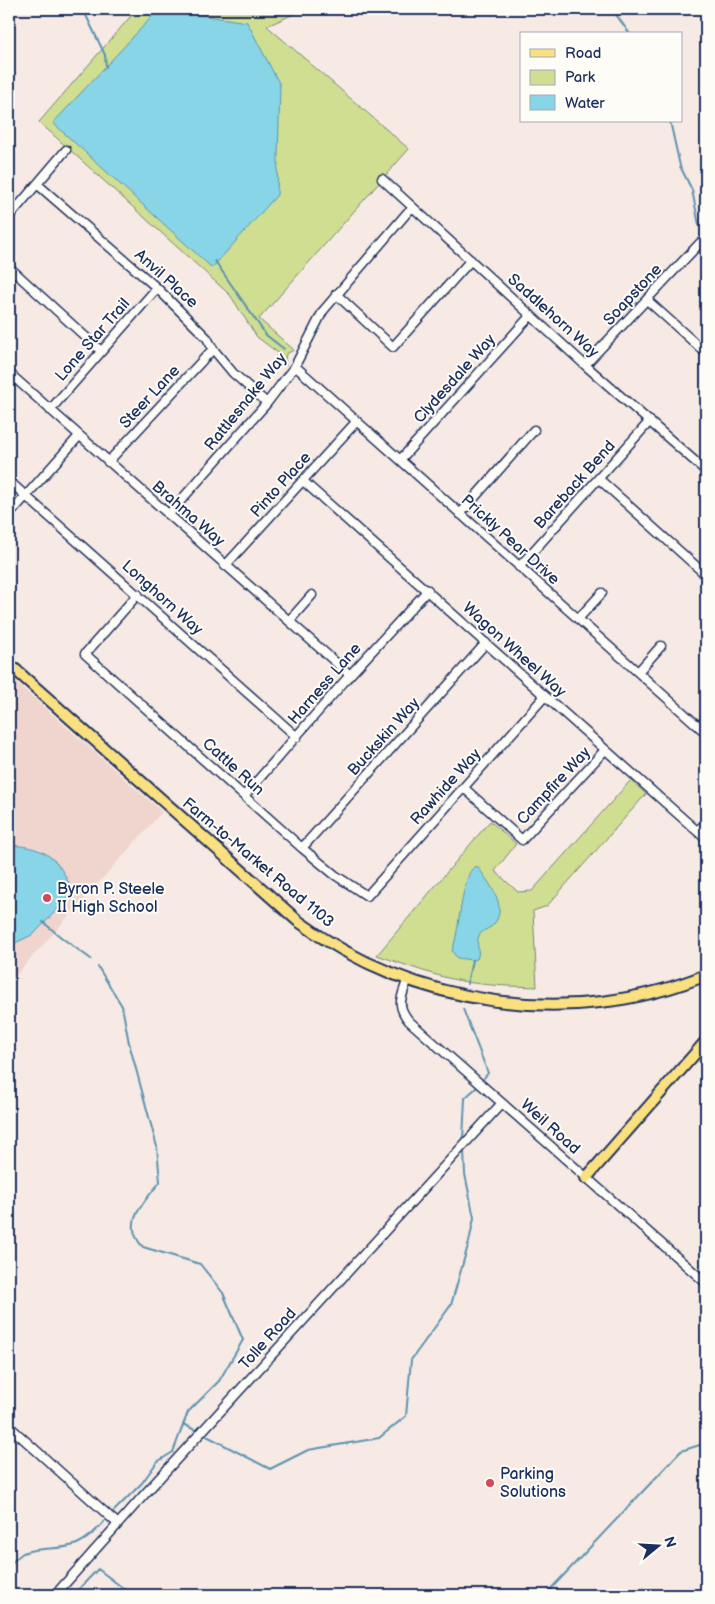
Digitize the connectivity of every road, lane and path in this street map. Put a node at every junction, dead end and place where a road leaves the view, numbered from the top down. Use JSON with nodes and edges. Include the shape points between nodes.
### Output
{"nodes":[{"id":1,"x":66,"y":150,"type":"dead end"},
{"id":2,"x":382,"y":179,"type":"dead end"},
{"id":3,"x":37,"y":184,"type":"junction"},
{"id":4,"x":412,"y":207,"type":"junction"},
{"id":5,"x":9,"y":216,"type":"edge"},
{"id":6,"x":703,"y":246,"type":"edge"},
{"id":7,"x":471,"y":260,"type":"junction"},
{"id":8,"x":9,"y":267,"type":"edge"},
{"id":9,"x":157,"y":288,"type":"junction"},
{"id":10,"x":336,"y":294,"type":"junction"},
{"id":11,"x":647,"y":300,"type":"junction"},
{"id":12,"x":531,"y":315,"type":"junction"},
{"id":13,"x":213,"y":350,"type":"junction"},
{"id":14,"x":102,"y":351,"type":"junction"},
{"id":15,"x":706,"y":352,"type":"edge"},
{"id":16,"x":585,"y":365,"type":"junction"},
{"id":17,"x":295,"y":366,"type":"junction"},
{"id":18,"x":9,"y":374,"type":"edge"},
{"id":19,"x":267,"y":403,"type":"junction"},
{"id":20,"x":50,"y":410,"type":"junction"},
{"id":21,"x":650,"y":421,"type":"junction"},
{"id":22,"x":356,"y":422,"type":"junction"},
{"id":23,"x":534,"y":430,"type":"dead end"},
{"id":24,"x":78,"y":436,"type":"junction"},
{"id":25,"x":400,"y":460,"type":"junction"},
{"id":26,"x":108,"y":462,"type":"junction"},
{"id":27,"x":706,"y":471,"type":"edge"},
{"id":28,"x":598,"y":479,"type":"junction"},
{"id":29,"x":9,"y":481,"type":"edge"},
{"id":30,"x":303,"y":481,"type":"junction"},
{"id":31,"x":26,"y":496,"type":"junction"},
{"id":32,"x":460,"y":514,"type":"junction"},
{"id":33,"x":9,"y":515,"type":"edge"},
{"id":34,"x":168,"y":515,"type":"junction"},
{"id":35,"x":225,"y":566,"type":"junction"},
{"id":36,"x":519,"y":567,"type":"junction"},
{"id":37,"x":706,"y":575,"type":"edge"},
{"id":38,"x":428,"y":590,"type":"junction"},
{"id":39,"x":602,"y":593,"type":"dead end"},
{"id":40,"x":138,"y":594,"type":"junction"},
{"id":41,"x":312,"y":595,"type":"dead end"},
{"id":42,"x":578,"y":619,"type":"junction"},
{"id":43,"x":288,"y":622,"type":"junction"},
{"id":44,"x":486,"y":643,"type":"junction"},
{"id":45,"x":661,"y":646,"type":"dead end"},
{"id":46,"x":9,"y":664,"type":"edge"},
{"id":47,"x":638,"y":672,"type":"junction"},
{"id":48,"x":350,"y":675,"type":"junction"},
{"id":49,"x":545,"y":696,"type":"junction"},
{"id":50,"x":706,"y":719,"type":"edge"},
{"id":51,"x":699,"y":727,"type":"junction"},
{"id":52,"x":706,"y":733,"type":"edge"},
{"id":53,"x":297,"y":737,"type":"junction"},
{"id":54,"x":605,"y":750,"type":"junction"},
{"id":55,"x":464,"y":788,"type":"junction"},
{"id":56,"x":244,"y":796,"type":"junction"},
{"id":57,"x":706,"y":823,"type":"edge"},
{"id":58,"x":697,"y":831,"type":"junction"},
{"id":59,"x":706,"y":839,"type":"edge"},
{"id":60,"x":302,"y":848,"type":"junction"},
{"id":61,"x":367,"y":896,"type":"joint"},
{"id":62,"x":706,"y":975,"type":"edge"},
{"id":63,"x":407,"y":981,"type":"junction"},
{"id":64,"x":706,"y":1041,"type":"edge"},
{"id":65,"x":502,"y":1103,"type":"junction"},
{"id":66,"x":586,"y":1178,"type":"junction"},
{"id":67,"x":706,"y":1283,"type":"edge"},
{"id":68,"x":9,"y":1426,"type":"edge"},
{"id":69,"x":118,"y":1524,"type":"junction"},
{"id":70,"x":55,"y":1595,"type":"edge"}],
"edges":[{"from":1,"to":3,"type":"street"},
{"from":2,"to":4,"type":"street","name":"Saddlehorn Way"},
{"from":3,"to":5,"type":"street"},
{"from":3,"to":9,"type":"street","name":"Anvil Place"},
{"from":4,"to":7,"type":"street","name":"Saddlehorn Way"},
{"from":4,"to":10,"type":"street","name":"Rattlesnake Way"},
{"from":6,"to":11,"type":"street","name":"Soapstone"},
{"from":7,"to":10,"type":"street","via":[[393,347]]},
{"from":7,"to":12,"type":"street","name":"Saddlehorn Way"},
{"from":8,"to":14,"type":"street"},
{"from":9,"to":13,"type":"street","name":"Anvil Place","via":[[207,338]]},
{"from":9,"to":14,"type":"street","name":"Lone Star Trail"},
{"from":10,"to":17,"type":"street","name":"Rattlesnake Way","via":[[323,311]]},
{"from":11,"to":15,"type":"street"},
{"from":11,"to":16,"type":"street","name":"Soapstone"},
{"from":12,"to":16,"type":"street","name":"Saddlehorn Way"},
{"from":12,"to":25,"type":"street","name":"Clydesdale Way"},
{"from":13,"to":19,"type":"street","name":"Anvil Place"},
{"from":13,"to":26,"type":"street","name":"Steer Lane"},
{"from":14,"to":20,"type":"street","name":"Lone Star Trail"},
{"from":16,"to":21,"type":"street","name":"Saddlehorn Way"},
{"from":17,"to":19,"type":"street","name":"Rattlesnake Way"},
{"from":17,"to":22,"type":"street","name":"Prickly Pear Drive"},
{"from":18,"to":20,"type":"street","name":"Brahma Way"},
{"from":19,"to":34,"type":"street","name":"Rattlesnake Way"},
{"from":20,"to":24,"type":"street","name":"Brahma Way"},
{"from":21,"to":27,"type":"street","name":"Saddlehorn Way"},
{"from":21,"to":28,"type":"street","name":"Bareback Bend"},
{"from":22,"to":25,"type":"street","name":"Prickly Pear Drive"},
{"from":22,"to":30,"type":"street","name":"Pinto Place"},
{"from":23,"to":32,"type":"street"},
{"from":24,"to":26,"type":"street","name":"Brahma Way"},
{"from":24,"to":31,"type":"street"},
{"from":25,"to":32,"type":"street","name":"Prickly Pear Drive"},
{"from":26,"to":34,"type":"street","name":"Brahma Way"},
{"from":28,"to":36,"type":"street","name":"Bareback Bend"},
{"from":28,"to":37,"type":"street"},
{"from":29,"to":31,"type":"street","name":"Longhorn Way"},
{"from":30,"to":35,"type":"street","name":"Pinto Place"},
{"from":30,"to":38,"type":"street","name":"Wagon Wheel Way"},
{"from":31,"to":33,"type":"street"},
{"from":31,"to":40,"type":"street","name":"Longhorn Way"},
{"from":32,"to":36,"type":"street","name":"Prickly Pear Drive"},
{"from":34,"to":35,"type":"street","name":"Brahma Way"},
{"from":35,"to":43,"type":"street","name":"Brahma Way"},
{"from":36,"to":42,"type":"street","name":"Prickly Pear Drive"},
{"from":38,"to":44,"type":"street","name":"Wagon Wheel Way"},
{"from":38,"to":48,"type":"street","name":"Harness Lane"},
{"from":39,"to":42,"type":"street"},
{"from":40,"to":53,"type":"street","name":"Longhorn Way"},
{"from":40,"to":56,"type":"street","name":"Cattle Run","via":[[85,654]]},
{"from":41,"to":43,"type":"street"},
{"from":42,"to":47,"type":"street","name":"Prickly Pear Drive"},
{"from":43,"to":48,"type":"street","name":"Brahma Way"},
{"from":44,"to":49,"type":"street","name":"Wagon Wheel Way"},
{"from":44,"to":60,"type":"street","name":"Buckskin Way"},
{"from":45,"to":47,"type":"street"},
{"from":46,"to":63,"type":"main road","name":"Farm-to-Market Road 1103","via":[[298,921],[330,943]]},
{"from":47,"to":51,"type":"street","name":"Prickly Pear Drive"},
{"from":48,"to":53,"type":"street","name":"Harness Lane"},
{"from":49,"to":54,"type":"street","name":"Wagon Wheel Way"},
{"from":49,"to":55,"type":"street","name":"Rawhide Way"},
{"from":50,"to":51,"type":"street"},
{"from":51,"to":52,"type":"street","name":"Prickly Pear Drive"},
{"from":53,"to":56,"type":"street","name":"Harness Lane"},
{"from":54,"to":55,"type":"street","name":"Campfire Way","via":[[522,840]]},
{"from":54,"to":58,"type":"street","name":"Wagon Wheel Way"},
{"from":55,"to":61,"type":"street","name":"Rawhide Way"},
{"from":56,"to":60,"type":"street","name":"Cattle Run"},
{"from":57,"to":58,"type":"street"},
{"from":58,"to":59,"type":"street","name":"Wagon Wheel Way"},
{"from":60,"to":61,"type":"street","name":"Cattle Run"},
{"from":62,"to":63,"type":"main road","name":"Farm-to-Market Road 1103","via":[[620,999],[552,1006],[479,999]]},
{"from":63,"to":65,"type":"street","name":"Weil Road","via":[[400,1005],[403,1014]]},
{"from":64,"to":66,"type":"main road"},
{"from":65,"to":66,"type":"street","name":"Weil Road"},
{"from":65,"to":69,"type":"street","name":"Tolle Road"},
{"from":66,"to":67,"type":"street","name":"Weil Road"},
{"from":68,"to":69,"type":"street"},
{"from":69,"to":70,"type":"street","name":"Tolle Road"}]}
